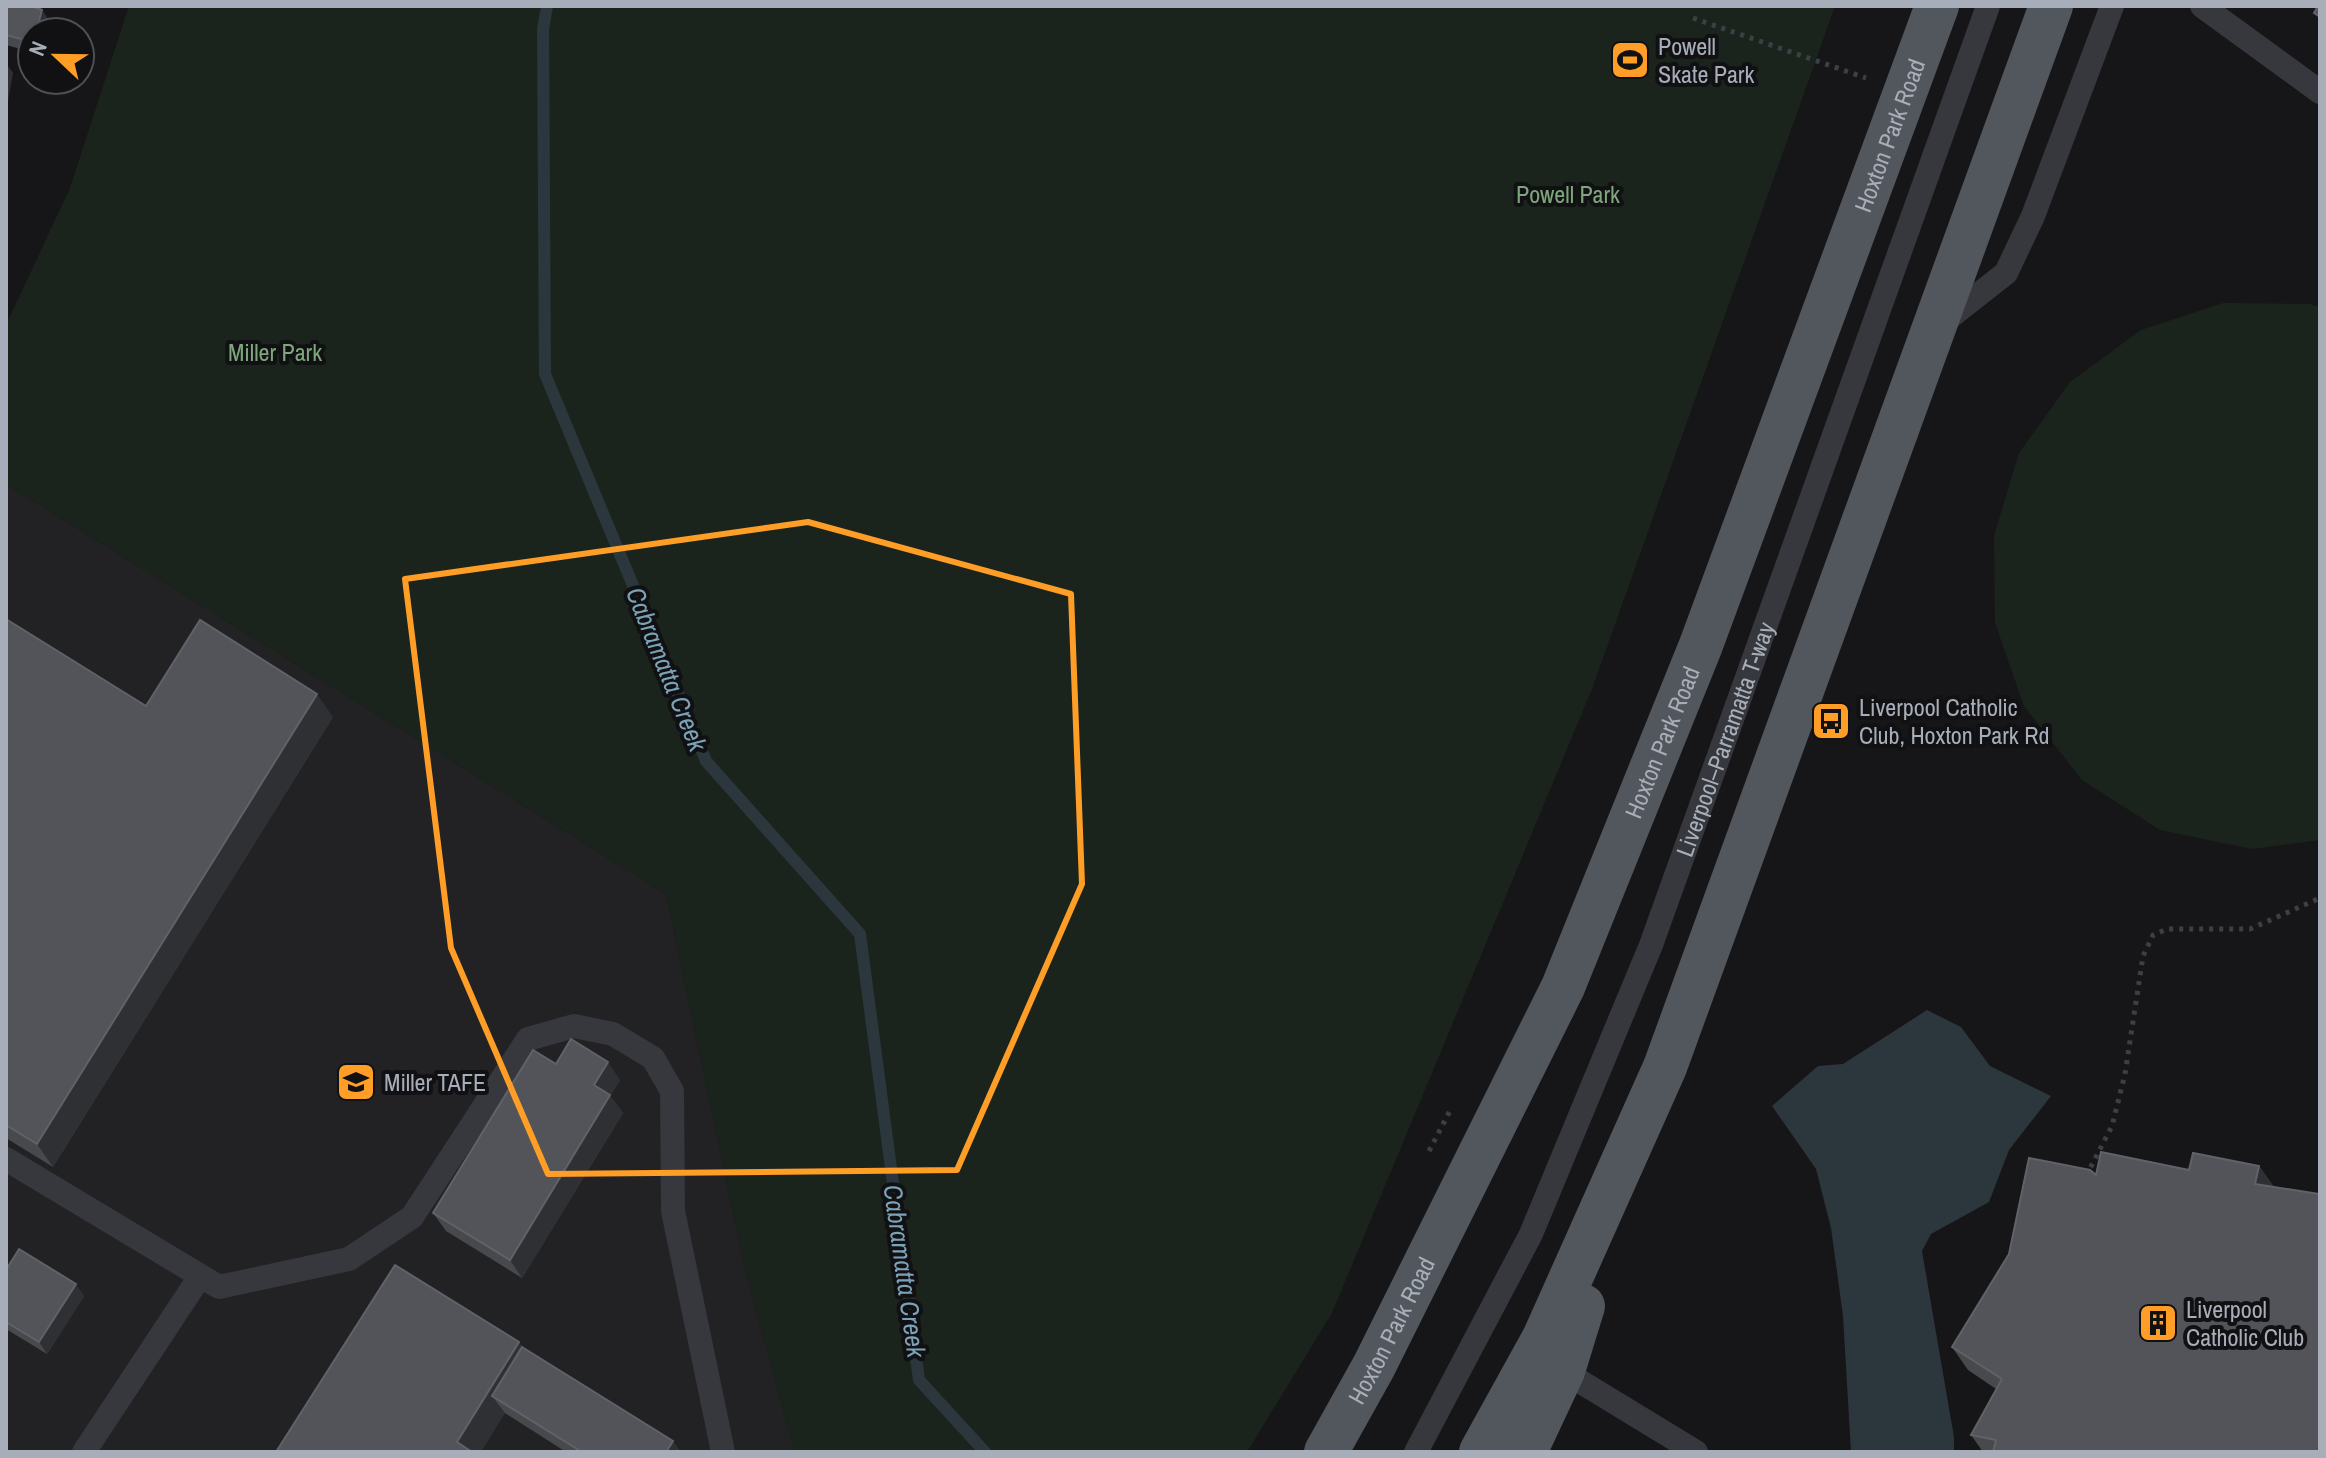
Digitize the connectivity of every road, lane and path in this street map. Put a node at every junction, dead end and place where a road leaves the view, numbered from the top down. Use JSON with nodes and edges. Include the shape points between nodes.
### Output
{"nodes":[{"id":1,"x":1937,"y":6,"type":"edge"},
{"id":2,"x":1988,"y":6,"type":"edge"},
{"id":3,"x":2051,"y":6,"type":"edge"},
{"id":4,"x":2112,"y":6,"type":"edge"},
{"id":5,"x":2202,"y":6,"type":"edge"},
{"id":6,"x":1693,"y":18,"type":"dead end"},
{"id":7,"x":1877,"y":82,"type":"dead end"},
{"id":8,"x":2320,"y":92,"type":"edge"},
{"id":9,"x":1934,"y":329,"type":"junction"},
{"id":10,"x":2320,"y":898,"type":"edge"},
{"id":11,"x":1630,"y":1151,"type":"junction"},
{"id":12,"x":6,"y":1159,"type":"edge"},
{"id":13,"x":2080,"y":1188,"type":"edge"},
{"id":14,"x":199,"y":1278,"type":"junction"},
{"id":15,"x":1563,"y":1371,"type":"junction"},
{"id":16,"x":84,"y":1452,"type":"edge"},
{"id":17,"x":723,"y":1452,"type":"edge"},
{"id":18,"x":1326,"y":1452,"type":"edge"},
{"id":19,"x":1416,"y":1452,"type":"edge"},
{"id":20,"x":1481,"y":1452,"type":"edge"},
{"id":21,"x":1525,"y":1452,"type":"edge"},
{"id":22,"x":1696,"y":1452,"type":"edge"}],
"edges":[{"from":1,"to":18,"type":"main road","name":"Hoxton Park Road","via":[[1701,645],[1563,987]]},
{"from":2,"to":19,"type":"lane","name":"Liverpool–Parramatta T-way","via":[[1651,945],[1531,1234]]},
{"from":3,"to":9,"type":"main road"},
{"from":4,"to":9,"type":"lane","via":[[2033,216],[2006,273]]},
{"from":5,"to":8,"type":"lane"},
{"from":6,"to":7,"type":"path"},
{"from":9,"to":11,"type":"main road"},
{"from":10,"to":13,"type":"path","via":[[2250,929],[2167,929],[2153,935],[2143,956],[2112,1126]]},
{"from":11,"to":15,"type":"main road"},
{"from":11,"to":20,"type":"main road","via":[[1544,1338]]},
{"from":12,"to":14,"type":"lane"},
{"from":14,"to":16,"type":"lane"},
{"from":14,"to":17,"type":"lane","via":[[219,1287],[349,1259],[412,1217],[528,1039],[574,1026],[613,1034],[653,1058],[672,1091],[673,1211]]},
{"from":15,"to":21,"type":"main road"},
{"from":15,"to":22,"type":"lane"}]}
